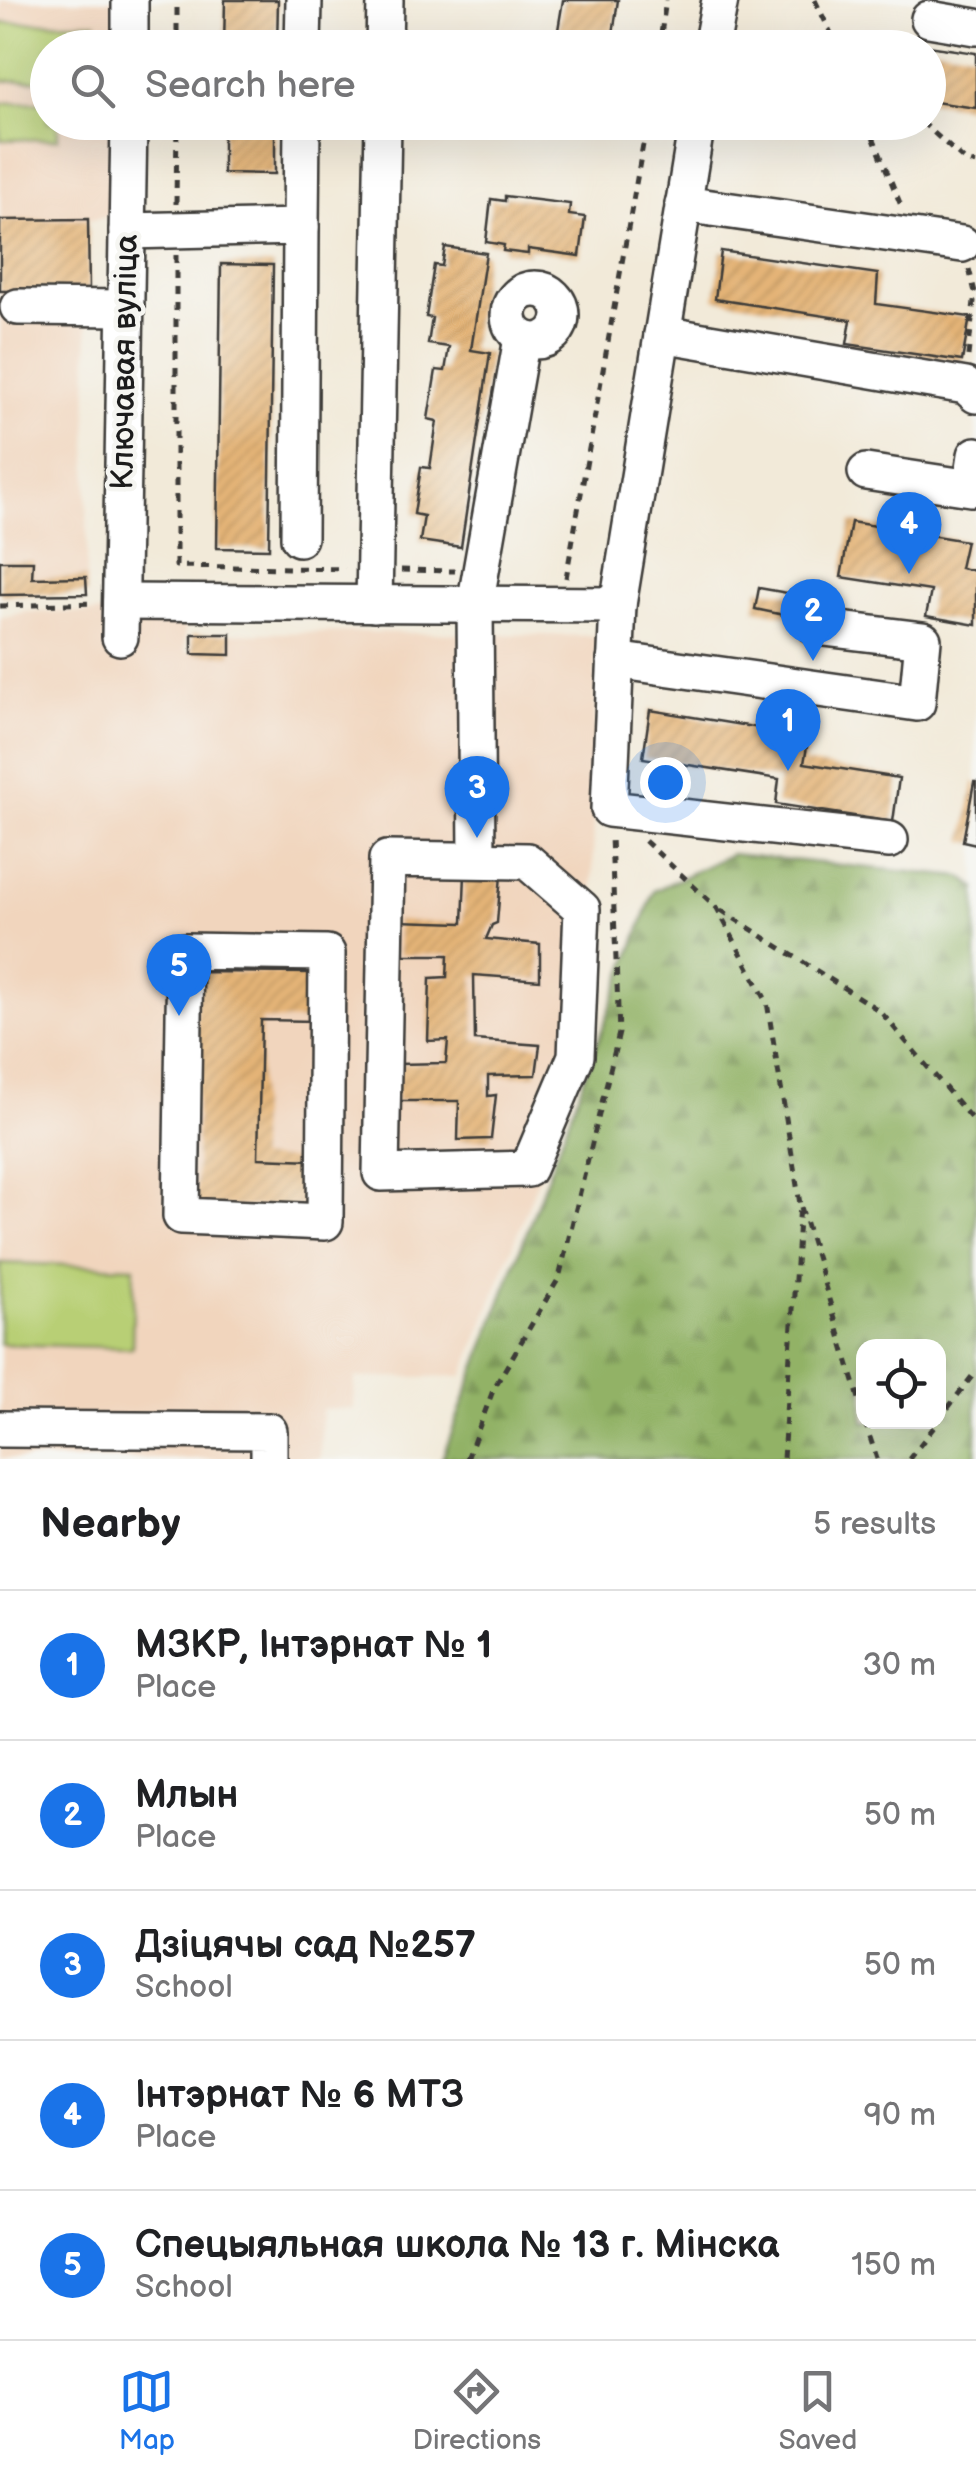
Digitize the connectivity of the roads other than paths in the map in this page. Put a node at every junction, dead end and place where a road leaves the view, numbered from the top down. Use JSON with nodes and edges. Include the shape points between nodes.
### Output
{"nodes":[{"id":1,"x":130,"y":0,"type":"edge"},
{"id":2,"x":304,"y":0,"type":"edge"},
{"id":3,"x":385,"y":0,"type":"edge"},
{"id":4,"x":720,"y":0,"type":"edge"},
{"id":5,"x":929,"y":19,"type":"dead end"},
{"id":6,"x":976,"y":27,"type":"edge"},
{"id":7,"x":130,"y":30,"type":"edge"},
{"id":8,"x":303,"y":30,"type":"edge"},
{"id":9,"x":384,"y":30,"type":"edge"},
{"id":10,"x":714,"y":30,"type":"edge"},
{"id":11,"x":128,"y":140,"type":"edge"},
{"id":12,"x":302,"y":140,"type":"edge"},
{"id":13,"x":383,"y":140,"type":"edge"},
{"id":14,"x":694,"y":140,"type":"edge"},
{"id":15,"x":682,"y":204,"type":"junction"},
{"id":16,"x":301,"y":227,"type":"junction"},
{"id":17,"x":127,"y":231,"type":"junction"},
{"id":18,"x":962,"y":244,"type":"road end"},
{"id":19,"x":18,"y":308,"type":"dead end"},
{"id":20,"x":126,"y":308,"type":"junction"},
{"id":21,"x":662,"y":334,"type":"junction"},
{"id":22,"x":522,"y":338,"type":"dead end"},
{"id":23,"x":971,"y":390,"type":"edge"},
{"id":24,"x":976,"y":454,"type":"edge"},
{"id":25,"x":866,"y":472,"type":"dead end"},
{"id":26,"x":298,"y":538,"type":"dead end"},
{"id":27,"x":375,"y":587,"type":"junction"},
{"id":28,"x":478,"y":588,"type":"junction"},
{"id":29,"x":121,"y":602,"type":"junction"},
{"id":30,"x":618,"y":605,"type":"junction"},
{"id":31,"x":816,"y":627,"type":"dead end"},
{"id":32,"x":120,"y":637,"type":"dead end"},
{"id":33,"x":615,"y":660,"type":"junction"},
{"id":34,"x":890,"y":840,"type":"dead end"},
{"id":35,"x":477,"y":858,"type":"junction"},
{"id":36,"x":185,"y":951,"type":"joint"},
{"id":37,"x":0,"y":1429,"type":"edge"},
{"id":38,"x":269,"y":1459,"type":"edge"}],
"edges":[{"from":1,"to":7,"type":"street"},
{"from":2,"to":8,"type":"street"},
{"from":3,"to":9,"type":"street"},
{"from":4,"to":10,"type":"street"},
{"from":5,"to":6,"type":"street"},
{"from":11,"to":17,"type":"street","name":"Ключавая вуліца"},
{"from":12,"to":16,"type":"street"},
{"from":13,"to":27,"type":"street"},
{"from":14,"to":15,"type":"street"},
{"from":15,"to":18,"type":"street"},
{"from":15,"to":21,"type":"street"},
{"from":16,"to":17,"type":"street"},
{"from":16,"to":26,"type":"street"},
{"from":17,"to":20,"type":"street","name":"Ключавая вуліца"},
{"from":19,"to":20,"type":"street"},
{"from":20,"to":29,"type":"street","name":"Ключавая вуліца"},
{"from":21,"to":23,"type":"street"},
{"from":21,"to":30,"type":"street"},
{"from":22,"to":28,"type":"street"},
{"from":24,"to":25,"type":"street","via":[[971,488]]},
{"from":27,"to":28,"type":"street"},
{"from":27,"to":29,"type":"street"},
{"from":28,"to":30,"type":"street","via":[[561,605]]},
{"from":28,"to":35,"type":"street"},
{"from":29,"to":32,"type":"street","name":"Ключавая вуліца"},
{"from":30,"to":33,"type":"street"},
{"from":31,"to":33,"type":"street","via":[[923,640],[917,703]]},
{"from":33,"to":34,"type":"street","via":[[609,809]]},
{"from":35,"to":35,"type":"street","via":[[527,860],[582,908],[576,1056],[528,1169],[381,1173],[387,859]]},
{"from":36,"to":36,"type":"street","via":[[327,952],[325,1222],[181,1216]]},
{"from":37,"to":38,"type":"street","via":[[269,1432]]}]}
